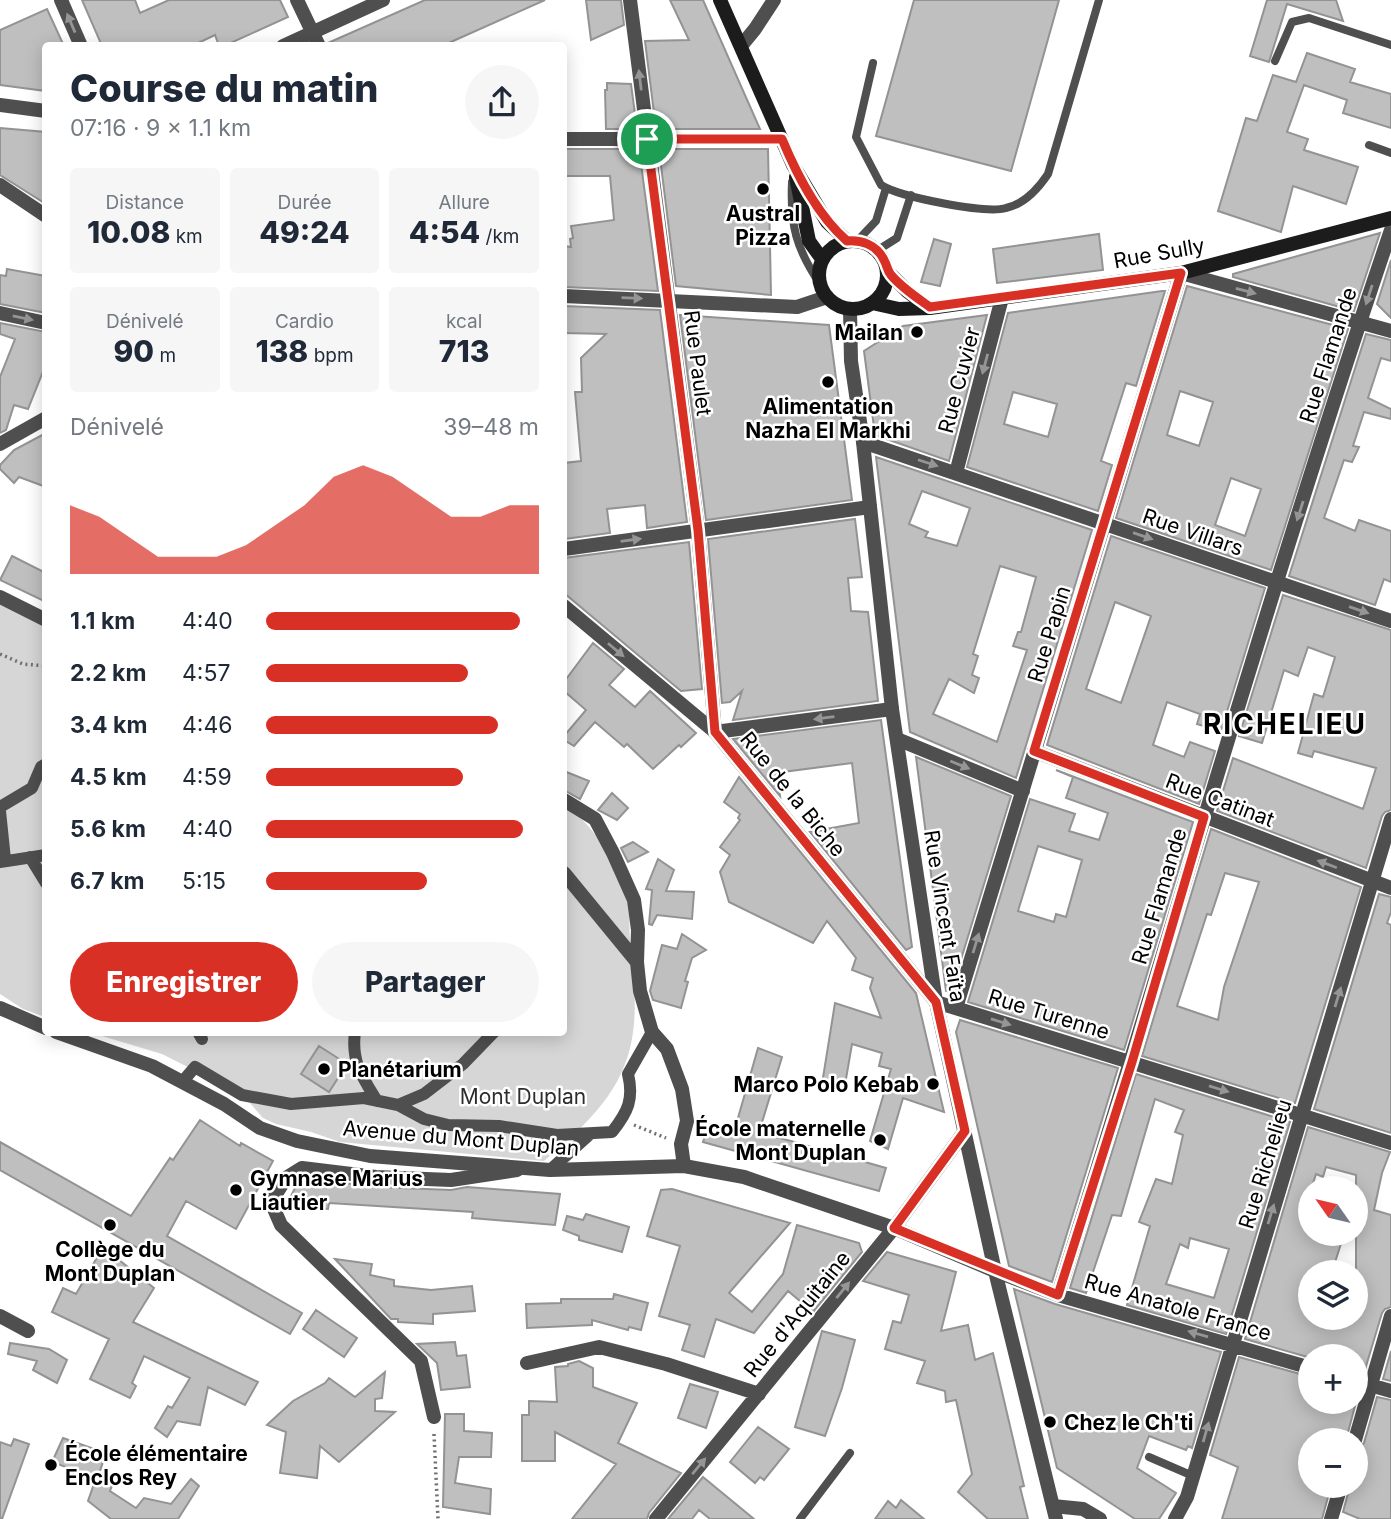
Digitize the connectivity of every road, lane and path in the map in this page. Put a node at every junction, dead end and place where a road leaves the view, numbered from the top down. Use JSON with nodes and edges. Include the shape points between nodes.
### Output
{"nodes":[{"id":1,"x":61,"y":0,"type":"edge"},
{"id":2,"x":297,"y":0,"type":"edge"},
{"id":3,"x":383,"y":0,"type":"edge"},
{"id":4,"x":630,"y":0,"type":"edge"},
{"id":5,"x":720,"y":0,"type":"edge"},
{"id":6,"x":774,"y":0,"type":"edge"},
{"id":7,"x":1099,"y":0,"type":"edge"},
{"id":8,"x":316,"y":39,"type":"edge"},
{"id":9,"x":78,"y":42,"type":"edge"},
{"id":10,"x":1391,"y":45,"type":"edge"},
{"id":11,"x":741,"y":46,"type":"junction"},
{"id":12,"x":1275,"y":61,"type":"dead end"},
{"id":13,"x":873,"y":63,"type":"dead end"},
{"id":14,"x":0,"y":105,"type":"edge"},
{"id":15,"x":42,"y":110,"type":"edge"},
{"id":16,"x":567,"y":139,"type":"edge"},
{"id":17,"x":647,"y":139,"type":"junction"},
{"id":18,"x":782,"y":139,"type":"junction"},
{"id":19,"x":1369,"y":145,"type":"dead end"},
{"id":20,"x":1391,"y":153,"type":"edge"},
{"id":21,"x":793,"y":165,"type":"junction"},
{"id":22,"x":0,"y":185,"type":"edge"},
{"id":23,"x":886,"y":188,"type":"junction"},
{"id":24,"x":911,"y":195,"type":"junction"},
{"id":25,"x":42,"y":213,"type":"edge"},
{"id":26,"x":1391,"y":218,"type":"edge"},
{"id":27,"x":1391,"y":230,"type":"edge"},
{"id":28,"x":852,"y":241,"type":"junction"},
{"id":29,"x":878,"y":250,"type":"junction"},
{"id":30,"x":822,"y":259,"type":"junction"},
{"id":31,"x":888,"y":272,"type":"junction"},
{"id":32,"x":1181,"y":273,"type":"junction"},
{"id":33,"x":823,"y":290,"type":"junction"},
{"id":34,"x":567,"y":296,"type":"edge"},
{"id":35,"x":1002,"y":298,"type":"junction"},
{"id":36,"x":669,"y":300,"type":"junction"},
{"id":37,"x":872,"y":303,"type":"junction"},
{"id":38,"x":930,"y":307,"type":"junction"},
{"id":39,"x":850,"y":309,"type":"junction"},
{"id":40,"x":0,"y":313,"type":"edge"},
{"id":41,"x":1360,"y":321,"type":"junction"},
{"id":42,"x":42,"y":322,"type":"edge"},
{"id":43,"x":1391,"y":331,"type":"edge"},
{"id":44,"x":42,"y":420,"type":"edge"},
{"id":45,"x":863,"y":442,"type":"junction"},
{"id":46,"x":0,"y":443,"type":"edge"},
{"id":47,"x":956,"y":473,"type":"junction"},
{"id":48,"x":870,"y":507,"type":"junction"},
{"id":49,"x":1105,"y":523,"type":"junction"},
{"id":50,"x":698,"y":530,"type":"junction"},
{"id":51,"x":567,"y":549,"type":"edge"},
{"id":52,"x":1277,"y":582,"type":"junction"},
{"id":53,"x":0,"y":597,"type":"edge"},
{"id":54,"x":567,"y":609,"type":"edge"},
{"id":55,"x":42,"y":618,"type":"edge"},
{"id":56,"x":1391,"y":621,"type":"edge"},
{"id":57,"x":0,"y":653,"type":"edge"},
{"id":58,"x":42,"y":666,"type":"edge"},
{"id":59,"x":892,"y":709,"type":"junction"},
{"id":60,"x":715,"y":732,"type":"junction"},
{"id":61,"x":897,"y":739,"type":"junction"},
{"id":62,"x":1034,"y":751,"type":"junction"},
{"id":63,"x":42,"y":766,"type":"edge"},
{"id":64,"x":1023,"y":790,"type":"junction"},
{"id":65,"x":567,"y":802,"type":"edge"},
{"id":66,"x":0,"y":809,"type":"edge"},
{"id":67,"x":1204,"y":817,"type":"junction"},
{"id":68,"x":1391,"y":819,"type":"edge"},
{"id":69,"x":42,"y":856,"type":"edge"},
{"id":70,"x":30,"y":857,"type":"junction"},
{"id":71,"x":3,"y":860,"type":"edge"},
{"id":72,"x":42,"y":876,"type":"edge"},
{"id":73,"x":567,"y":877,"type":"edge"},
{"id":74,"x":1373,"y":881,"type":"junction"},
{"id":75,"x":1391,"y":888,"type":"edge"},
{"id":76,"x":637,"y":962,"type":"junction"},
{"id":77,"x":936,"y":1002,"type":"junction"},
{"id":78,"x":0,"y":1008,"type":"edge"},
{"id":79,"x":956,"y":1008,"type":"junction"},
{"id":80,"x":42,"y":1026,"type":"edge"},
{"id":81,"x":652,"y":1032,"type":"junction"},
{"id":82,"x":67,"y":1036,"type":"edge"},
{"id":83,"x":355,"y":1036,"type":"edge"},
{"id":84,"x":490,"y":1036,"type":"edge"},
{"id":85,"x":1132,"y":1062,"type":"junction"},
{"id":86,"x":183,"y":1081,"type":"junction"},
{"id":87,"x":377,"y":1101,"type":"junction"},
{"id":88,"x":398,"y":1105,"type":"junction"},
{"id":89,"x":1302,"y":1115,"type":"junction"},
{"id":90,"x":622,"y":1120,"type":"junction"},
{"id":91,"x":965,"y":1131,"type":"junction"},
{"id":92,"x":589,"y":1135,"type":"junction"},
{"id":93,"x":1391,"y":1143,"type":"edge"},
{"id":94,"x":681,"y":1144,"type":"junction"},
{"id":95,"x":684,"y":1166,"type":"junction"},
{"id":96,"x":526,"y":1168,"type":"junction"},
{"id":97,"x":550,"y":1171,"type":"junction"},
{"id":98,"x":894,"y":1228,"type":"junction"},
{"id":99,"x":995,"y":1271,"type":"junction"},
{"id":100,"x":1058,"y":1295,"type":"junction"},
{"id":101,"x":0,"y":1316,"type":"edge"},
{"id":102,"x":1391,"y":1317,"type":"edge"},
{"id":103,"x":27,"y":1331,"type":"dead end"},
{"id":104,"x":1232,"y":1344,"type":"junction"},
{"id":105,"x":527,"y":1363,"type":"dead end"},
{"id":106,"x":1298,"y":1363,"type":"edge"},
{"id":107,"x":1368,"y":1385,"type":"edge"},
{"id":108,"x":1371,"y":1386,"type":"junction"},
{"id":109,"x":1391,"y":1391,"type":"edge"},
{"id":110,"x":759,"y":1394,"type":"junction"},
{"id":111,"x":434,"y":1417,"type":"joint"},
{"id":112,"x":1358,"y":1428,"type":"edge"},
{"id":113,"x":850,"y":1454,"type":"dead end"},
{"id":114,"x":1149,"y":1457,"type":"dead end"},
{"id":115,"x":1193,"y":1476,"type":"junction"},
{"id":116,"x":1337,"y":1498,"type":"edge"},
{"id":117,"x":1055,"y":1513,"type":"edge"},
{"id":118,"x":438,"y":1519,"type":"edge"},
{"id":119,"x":656,"y":1519,"type":"edge"},
{"id":120,"x":800,"y":1519,"type":"edge"},
{"id":121,"x":1100,"y":1519,"type":"edge"},
{"id":122,"x":1175,"y":1519,"type":"edge"},
{"id":123,"x":1331,"y":1519,"type":"edge"}],
"edges":[{"from":9,"to":1,"type":"street","one_way":true},
{"from":2,"to":8,"type":"street"},
{"from":3,"to":8,"type":"street"},
{"from":17,"to":4,"type":"street","name":"Rue Paulet","one_way":true},
{"from":5,"to":11,"type":"main road"},
{"from":6,"to":11,"type":"street"},
{"from":7,"to":24,"type":"lane","via":[[1055,155],[1034,192],[1015,205],[995,210]]},
{"from":10,"to":12,"type":"lane","via":[[1309,18],[1292,22]]},
{"from":11,"to":18,"type":"main road"},
{"from":13,"to":23,"type":"lane","via":[[856,137]]},
{"from":14,"to":15,"type":"street"},
{"from":16,"to":17,"type":"street"},
{"from":17,"to":18,"type":"street"},
{"from":17,"to":36,"type":"street","name":"Rue Paulet"},
{"from":18,"to":21,"type":"main road"},
{"from":19,"to":20,"type":"lane"},
{"from":21,"to":28,"type":"main road","via":[[827,222]]},
{"from":21,"to":30,"type":"main road","via":[[809,241]]},
{"from":21,"to":33,"type":"lane","via":[[796,239]]},
{"from":22,"to":25,"type":"street"},
{"from":23,"to":24,"type":"lane"},
{"from":23,"to":28,"type":"lane","via":[[876,220]]},
{"from":24,"to":29,"type":"lane","via":[[897,238]]},
{"from":26,"to":32,"type":"main road","name":"Rue Sully"},
{"from":27,"to":41,"type":"street","name":"Rue Flamande","one_way":true},
{"from":28,"to":29,"type":"main road"},
{"from":28,"to":30,"type":"main road","via":[[828,251]]},
{"from":29,"to":31,"type":"main road"},
{"from":30,"to":33,"type":"main road","via":[[819,276]]},
{"from":31,"to":37,"type":"main road","via":[[887,284]]},
{"from":31,"to":38,"type":"main road"},
{"from":32,"to":35,"type":"main road","name":"Rue Sully"},
{"from":32,"to":41,"type":"street","one_way":true},
{"from":32,"to":49,"type":"street","name":"Rue Papin"},
{"from":33,"to":36,"type":"street","via":[[797,307]]},
{"from":33,"to":39,"type":"main road","via":[[841,307]]},
{"from":34,"to":36,"type":"street","one_way":true},
{"from":35,"to":38,"type":"main road","name":"Rue Sully"},
{"from":35,"to":47,"type":"street","name":"Rue Cuvier","one_way":true},
{"from":36,"to":50,"type":"street","name":"Rue Paulet"},
{"from":37,"to":38,"type":"main road","name":"Rue Sully","via":[[899,310]]},
{"from":37,"to":39,"type":"main road"},
{"from":39,"to":45,"type":"street","name":"Rue Vincent Faïta","via":[[851,361]]},
{"from":40,"to":42,"type":"street","one_way":true},
{"from":41,"to":43,"type":"street"},
{"from":41,"to":52,"type":"street","name":"Rue Flamande","one_way":true},
{"from":44,"to":46,"type":"street"},
{"from":45,"to":47,"type":"street","name":"Rue Villars","one_way":true},
{"from":45,"to":48,"type":"street","name":"Rue Vincent Faïta"},
{"from":47,"to":49,"type":"street","name":"Rue Villars"},
{"from":48,"to":50,"type":"street"},
{"from":48,"to":59,"type":"street","name":"Rue Vincent Faïta"},
{"from":49,"to":52,"type":"street","name":"Rue Villars","one_way":true},
{"from":49,"to":62,"type":"street","name":"Rue Papin"},
{"from":51,"to":50,"type":"street","one_way":true},
{"from":50,"to":60,"type":"street","name":"Rue Paulet"},
{"from":52,"to":56,"type":"street","name":"Rue Villars","one_way":true},
{"from":52,"to":67,"type":"street","name":"Rue Flamande"},
{"from":53,"to":55,"type":"street"},
{"from":54,"to":60,"type":"street","name":"Rue de la Biche","one_way":true},
{"from":57,"to":58,"type":"path","via":[[23,664]]},
{"from":59,"to":60,"type":"street","one_way":true},
{"from":59,"to":61,"type":"street","name":"Rue Vincent Faïta"},
{"from":60,"to":77,"type":"street","name":"Rue de la Biche"},
{"from":61,"to":64,"type":"street","one_way":true},
{"from":61,"to":77,"type":"street","name":"Rue Vincent Faïta"},
{"from":62,"to":64,"type":"street","name":"Rue Papin"},
{"from":62,"to":67,"type":"street","name":"Rue Catinat"},
{"from":63,"to":66,"type":"street","via":[[32,788]]},
{"from":79,"to":64,"type":"street","name":"Rue Papin","one_way":true},
{"from":65,"to":76,"type":"street","via":[[595,819],[634,900]]},
{"from":66,"to":71,"type":"street"},
{"from":74,"to":67,"type":"street","name":"Rue Catinat","one_way":true},
{"from":67,"to":85,"type":"street","name":"Rue Flamande"},
{"from":68,"to":74,"type":"street","name":"Rue Richelieu"},
{"from":69,"to":70,"type":"street"},
{"from":70,"to":71,"type":"street"},
{"from":70,"to":72,"type":"street"},
{"from":73,"to":76,"type":"street"},
{"from":74,"to":75,"type":"street","name":"Rue Catinat"},
{"from":89,"to":74,"type":"street","name":"Rue Richelieu","one_way":true},
{"from":76,"to":81,"type":"street"},
{"from":77,"to":79,"type":"street","name":"Rue Turenne"},
{"from":77,"to":91,"type":"street","name":"Rue Vincent Faïta"},
{"from":78,"to":80,"type":"street"},
{"from":79,"to":85,"type":"street","name":"Rue Turenne","one_way":true},
{"from":81,"to":90,"type":"street","via":[[628,1074],[632,1094]]},
{"from":81,"to":94,"type":"street","via":[[667,1049],[682,1089],[687,1121]]},
{"from":82,"to":86,"type":"street","name":"Avenue du Mont Duplan"},
{"from":83,"to":87,"type":"street","via":[[359,1073]]},
{"from":84,"to":88,"type":"street","via":[[424,1094]]},
{"from":85,"to":89,"type":"street","name":"Rue Turenne","one_way":true},
{"from":85,"to":100,"type":"street","name":"Rue Flamande"},
{"from":86,"to":87,"type":"street","via":[[195,1067],[242,1095],[267,1100],[291,1104]]},
{"from":86,"to":96,"type":"street","name":"Avenue du Mont Duplan","via":[[260,1128],[298,1141],[370,1156]]},
{"from":87,"to":88,"type":"street"},
{"from":88,"to":92,"type":"street","via":[[448,1125]]},
{"from":89,"to":93,"type":"street","name":"Rue Turenne"},
{"from":104,"to":89,"type":"street","name":"Rue Richelieu","one_way":true},
{"from":90,"to":92,"type":"street","via":[[612,1132]]},
{"from":90,"to":94,"type":"path"},
{"from":91,"to":98,"type":"street","name":"Rue d'Aquitaine"},
{"from":91,"to":99,"type":"street","name":"Rue Vincent Faïta"},
{"from":92,"to":97,"type":"street"},
{"from":94,"to":95,"type":"street"},
{"from":95,"to":97,"type":"street","name":"Avenue du Mont Duplan"},
{"from":95,"to":98,"type":"street","name":"Avenue du Mont Duplan","via":[[744,1177]]},
{"from":96,"to":97,"type":"street","name":"Avenue du Mont Duplan"},
{"from":96,"to":111,"type":"street","via":[[451,1180],[302,1168],[286,1178],[271,1202],[281,1225],[421,1362]]},
{"from":98,"to":99,"type":"street","name":"Avenue du Mont Duplan"},
{"from":110,"to":98,"type":"street","name":"Rue d'Aquitaine","one_way":true},
{"from":99,"to":100,"type":"street","name":"Rue Anatole France"},
{"from":99,"to":117,"type":"street","name":"Rue Vincent Faïta"},
{"from":104,"to":100,"type":"street","name":"Rue Anatole France","one_way":true},
{"from":101,"to":103,"type":"street"},
{"from":102,"to":108,"type":"street"},
{"from":104,"to":106,"type":"street","name":"Rue Anatole France"},
{"from":115,"to":104,"type":"street","name":"Rue Richelieu","one_way":true},
{"from":105,"to":110,"type":"street","via":[[599,1347]]},
{"from":107,"to":108,"type":"street"},
{"from":108,"to":109,"type":"street"},
{"from":108,"to":112,"type":"street"},
{"from":119,"to":110,"type":"street","name":"Rue d'Aquitaine","one_way":true},
{"from":111,"to":118,"type":"path"},
{"from":113,"to":120,"type":"lane"},
{"from":114,"to":115,"type":"lane"},
{"from":115,"to":122,"type":"street","name":"Rue Richelieu"},
{"from":116,"to":123,"type":"street"},
{"from":117,"to":121,"type":"street","via":[[1083,1509]]}]}
